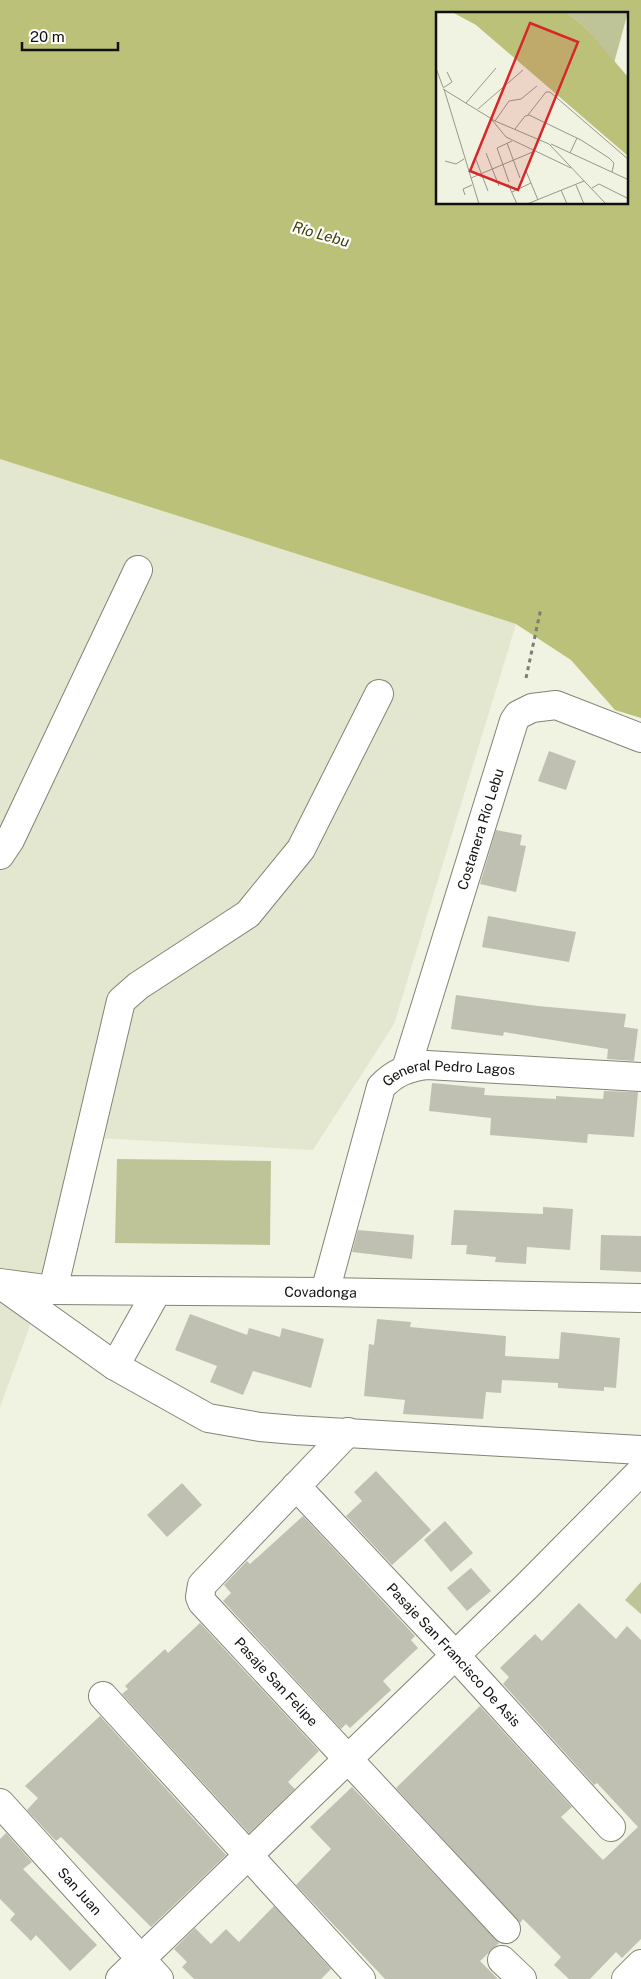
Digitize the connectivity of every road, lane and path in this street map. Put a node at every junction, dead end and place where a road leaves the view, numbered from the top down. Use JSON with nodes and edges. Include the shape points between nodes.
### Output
{"nodes":[{"id":1,"x":138,"y":570,"type":"dead end"},
{"id":2,"x":541,"y":608,"type":"dead end"},
{"id":3,"x":379,"y":694,"type":"dead end"},
{"id":4,"x":518,"y":715,"type":"junction"},
{"id":5,"x":641,"y":738,"type":"edge"},
{"id":6,"x":0,"y":855,"type":"edge"},
{"id":7,"x":406,"y":1069,"type":"junction"},
{"id":8,"x":641,"y":1077,"type":"edge"},
{"id":9,"x":0,"y":1283,"type":"edge"},
{"id":10,"x":53,"y":1290,"type":"junction"},
{"id":11,"x":157,"y":1291,"type":"junction"},
{"id":12,"x":325,"y":1292,"type":"junction"},
{"id":13,"x":641,"y":1298,"type":"edge"},
{"id":14,"x":115,"y":1366,"type":"junction"},
{"id":15,"x":348,"y":1432,"type":"junction"},
{"id":16,"x":641,"y":1450,"type":"edge"},
{"id":17,"x":641,"y":1471,"type":"edge"},
{"id":18,"x":296,"y":1486,"type":"junction"},
{"id":19,"x":455,"y":1655,"type":"junction"},
{"id":20,"x":103,"y":1696,"type":"dead end"},
{"id":21,"x":348,"y":1759,"type":"junction"},
{"id":22,"x":0,"y":1803,"type":"edge"},
{"id":23,"x":611,"y":1827,"type":"dead end"},
{"id":24,"x":248,"y":1855,"type":"junction"},
{"id":25,"x":506,"y":1929,"type":"dead end"},
{"id":26,"x":140,"y":1959,"type":"junction"},
{"id":27,"x":502,"y":1960,"type":"dead end"},
{"id":28,"x":641,"y":1964,"type":"edge"},
{"id":29,"x":120,"y":1979,"type":"edge"},
{"id":30,"x":160,"y":1979,"type":"edge"},
{"id":31,"x":361,"y":1979,"type":"edge"},
{"id":32,"x":522,"y":1979,"type":"edge"},
{"id":33,"x":626,"y":1979,"type":"edge"}],
"edges":[{"from":1,"to":6,"type":"street"},
{"from":2,"to":4,"type":"path"},
{"from":3,"to":10,"type":"street","via":[[301,849],[248,914],[138,986],[121,1002]]},
{"from":4,"to":5,"type":"street","via":[[541,706],[556,705]]},
{"from":4,"to":7,"type":"street","name":"Costanera Río Lebu","via":[[511,727]]},
{"from":7,"to":8,"type":"street","name":"General Pedro Lagos","via":[[427,1065]]},
{"from":7,"to":12,"type":"street","name":"General Pedro Lagos","via":[[381,1087]]},
{"from":9,"to":10,"type":"street","name":"Covadonga"},
{"from":9,"to":14,"type":"street"},
{"from":10,"to":11,"type":"street","name":"Covadonga"},
{"from":11,"to":12,"type":"street","name":"Covadonga"},
{"from":11,"to":14,"type":"street"},
{"from":12,"to":13,"type":"street","name":"Covadonga"},
{"from":14,"to":15,"type":"street","via":[[208,1418],[260,1427]]},
{"from":15,"to":16,"type":"street"},
{"from":15,"to":18,"type":"street","name":"Pasaje San Felipe"},
{"from":17,"to":19,"type":"street"},
{"from":18,"to":19,"type":"street","name":"Pasaje San Francisco De Asis"},
{"from":18,"to":21,"type":"street","name":"Pasaje San Felipe","via":[[202,1585],[200,1597]]},
{"from":19,"to":21,"type":"street"},
{"from":19,"to":23,"type":"street","name":"Pasaje San Francisco De Asis"},
{"from":20,"to":24,"type":"street"},
{"from":21,"to":24,"type":"street"},
{"from":21,"to":25,"type":"street","name":"Pasaje San Felipe"},
{"from":22,"to":26,"type":"street","name":"San Juan"},
{"from":24,"to":26,"type":"street"},
{"from":24,"to":31,"type":"street"},
{"from":26,"to":29,"type":"street"},
{"from":26,"to":30,"type":"street","name":"San Juan"},
{"from":27,"to":32,"type":"street"},
{"from":28,"to":33,"type":"street"}]}
